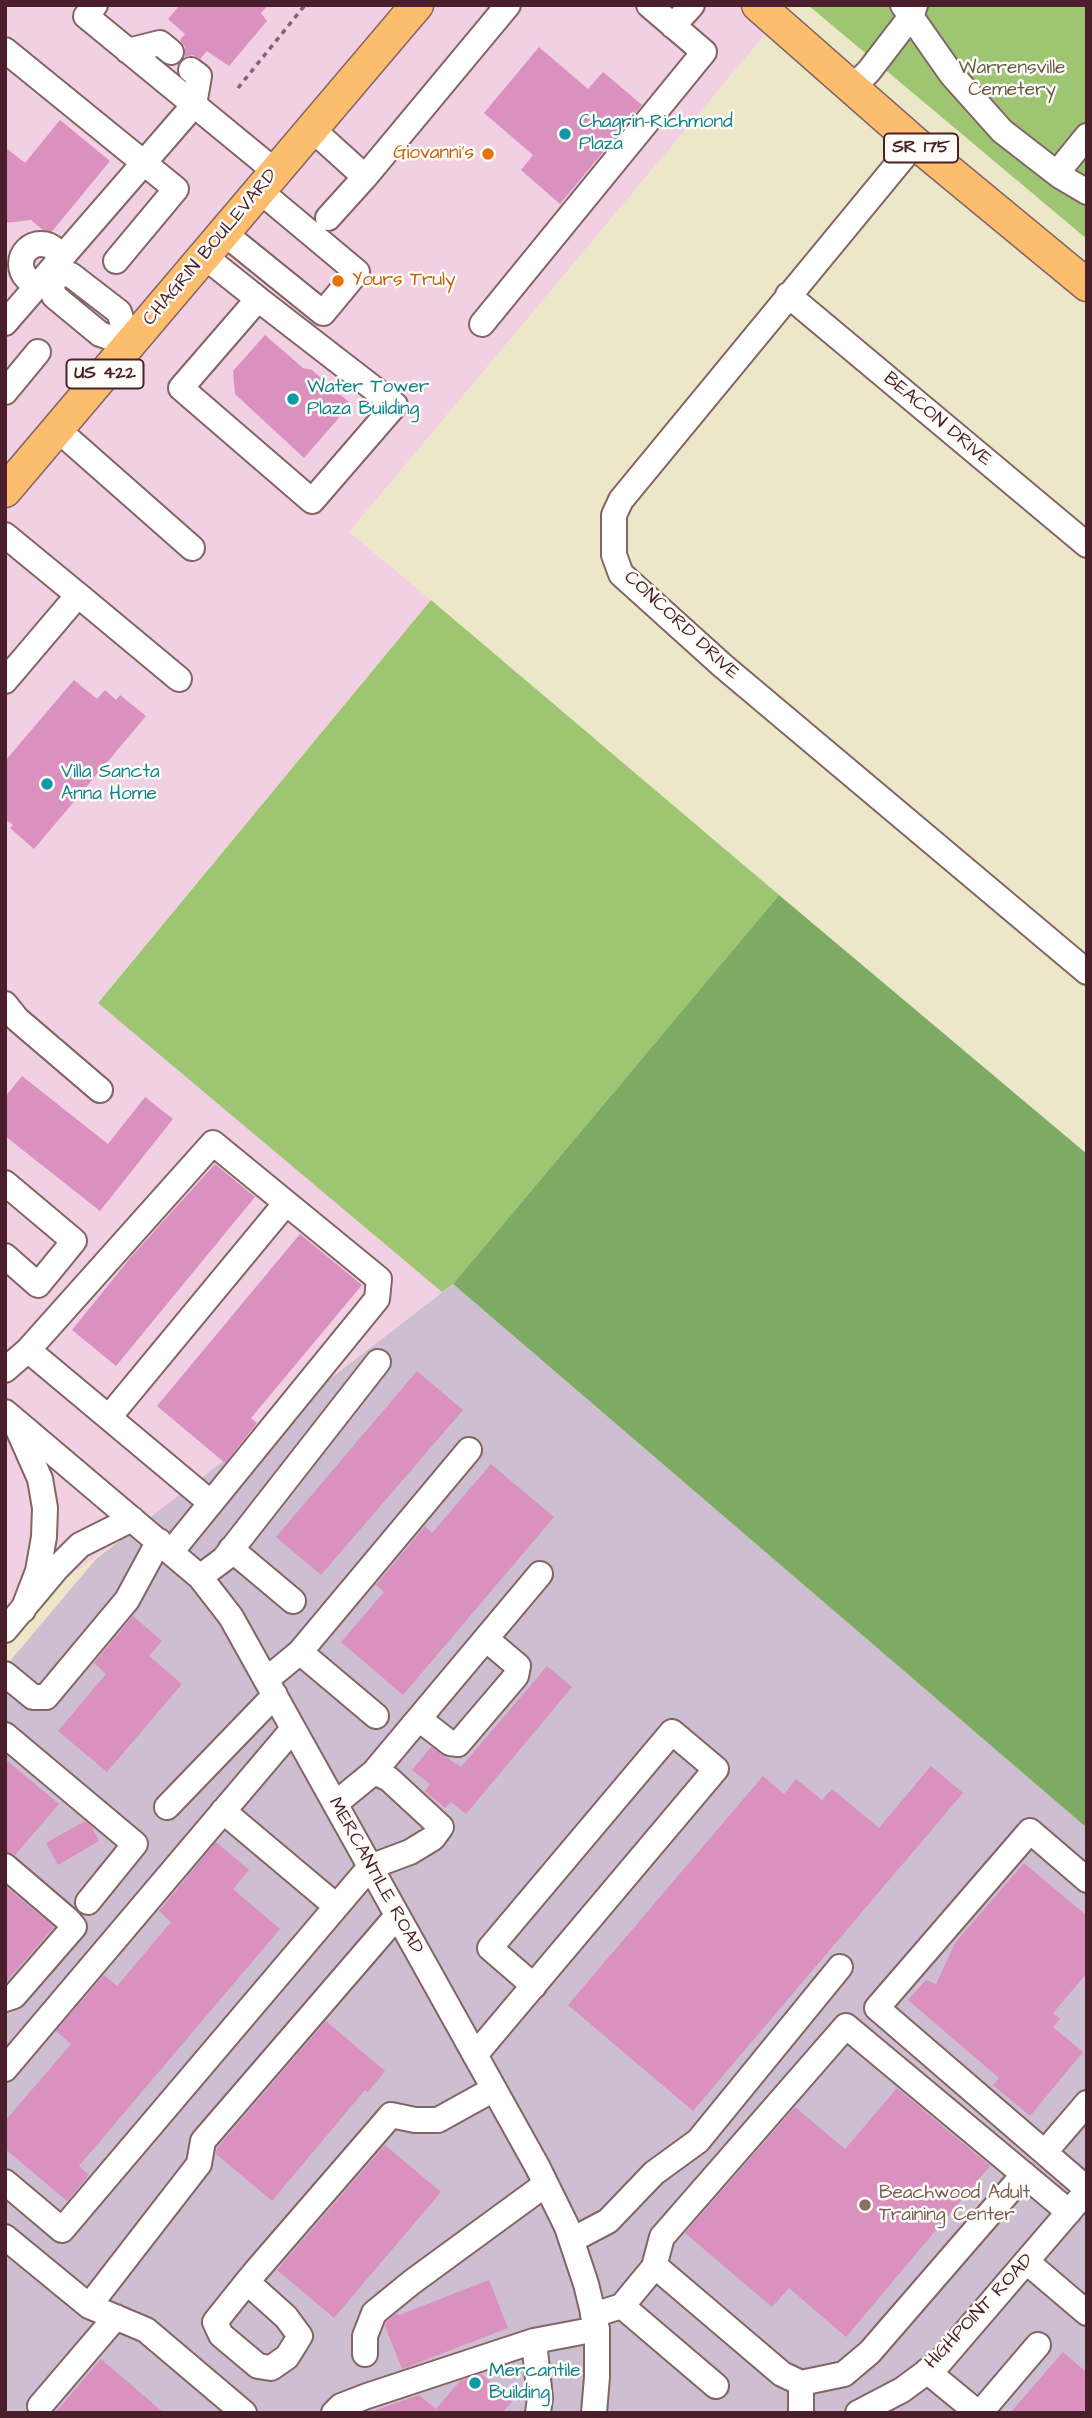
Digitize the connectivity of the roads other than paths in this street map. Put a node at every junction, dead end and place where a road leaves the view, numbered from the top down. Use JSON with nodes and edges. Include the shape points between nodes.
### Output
{"nodes":[{"id":1,"x":94,"y":5,"type":"edge"},
{"id":2,"x":417,"y":5,"type":"edge"},
{"id":3,"x":508,"y":5,"type":"edge"},
{"id":4,"x":649,"y":5,"type":"edge"},
{"id":5,"x":692,"y":5,"type":"edge"},
{"id":6,"x":758,"y":5,"type":"edge"},
{"id":7,"x":910,"y":9,"type":"edge"},
{"id":8,"x":673,"y":26,"type":"junction"},
{"id":9,"x":128,"y":51,"type":"junction"},
{"id":10,"x":171,"y":52,"type":"dead end"},
{"id":11,"x":10,"y":64,"type":"edge"},
{"id":12,"x":191,"y":69,"type":"dead end"},
{"id":13,"x":852,"y":88,"type":"junction"},
{"id":14,"x":194,"y":105,"type":"junction"},
{"id":15,"x":312,"y":129,"type":"junction"},
{"id":16,"x":1087,"y":136,"type":"edge"},
{"id":17,"x":236,"y":139,"type":"junction"},
{"id":18,"x":915,"y":143,"type":"junction"},
{"id":19,"x":144,"y":164,"type":"junction"},
{"id":20,"x":1057,"y":173,"type":"junction"},
{"id":21,"x":365,"y":177,"type":"junction"},
{"id":22,"x":263,"y":187,"type":"junction"},
{"id":23,"x":1087,"y":192,"type":"edge"},
{"id":24,"x":328,"y":218,"type":"dead end"},
{"id":25,"x":224,"y":233,"type":"junction"},
{"id":26,"x":204,"y":256,"type":"junction"},
{"id":27,"x":116,"y":261,"type":"dead end"},
{"id":28,"x":52,"y":274,"type":"junction"},
{"id":29,"x":1087,"y":285,"type":"edge"},
{"id":30,"x":788,"y":295,"type":"junction"},
{"id":31,"x":258,"y":299,"type":"junction"},
{"id":32,"x":5,"y":323,"type":"edge"},
{"id":33,"x":482,"y":324,"type":"dead end"},
{"id":34,"x":129,"y":344,"type":"junction"},
{"id":35,"x":38,"y":352,"type":"dead end"},
{"id":36,"x":5,"y":392,"type":"edge"},
{"id":37,"x":57,"y":429,"type":"junction"},
{"id":38,"x":5,"y":491,"type":"edge"},
{"id":39,"x":5,"y":535,"type":"edge"},
{"id":40,"x":1087,"y":545,"type":"edge"},
{"id":41,"x":192,"y":548,"type":"dead end"},
{"id":42,"x":78,"y":595,"type":"junction"},
{"id":43,"x":179,"y":679,"type":"dead end"},
{"id":44,"x":5,"y":681,"type":"edge"},
{"id":45,"x":1087,"y":972,"type":"edge"},
{"id":46,"x":9,"y":1019,"type":"edge"},
{"id":47,"x":100,"y":1090,"type":"dead end"},
{"id":48,"x":5,"y":1182,"type":"edge"},
{"id":49,"x":286,"y":1203,"type":"junction"},
{"id":50,"x":5,"y":1256,"type":"edge"},
{"id":51,"x":28,"y":1350,"type":"junction"},
{"id":52,"x":378,"y":1362,"type":"dead end"},
{"id":53,"x":5,"y":1370,"type":"edge"},
{"id":54,"x":9,"y":1415,"type":"edge"},
{"id":55,"x":109,"y":1417,"type":"junction"},
{"id":56,"x":469,"y":1450,"type":"dead end"},
{"id":57,"x":211,"y":1503,"type":"junction"},
{"id":58,"x":132,"y":1519,"type":"junction"},
{"id":59,"x":165,"y":1547,"type":"junction"},
{"id":60,"x":232,"y":1549,"type":"junction"},
{"id":61,"x":540,"y":1574,"type":"dead end"},
{"id":62,"x":200,"y":1577,"type":"junction"},
{"id":63,"x":293,"y":1601,"type":"dead end"},
{"id":64,"x":23,"y":1610,"type":"junction"},
{"id":65,"x":5,"y":1630,"type":"edge"},
{"id":66,"x":486,"y":1639,"type":"junction"},
{"id":67,"x":300,"y":1652,"type":"junction"},
{"id":68,"x":5,"y":1674,"type":"edge"},
{"id":69,"x":270,"y":1687,"type":"junction"},
{"id":70,"x":376,"y":1716,"type":"dead end"},
{"id":71,"x":419,"y":1718,"type":"junction"},
{"id":72,"x":293,"y":1729,"type":"junction"},
{"id":73,"x":5,"y":1735,"type":"edge"},
{"id":74,"x":381,"y":1776,"type":"junction"},
{"id":75,"x":335,"y":1804,"type":"junction"},
{"id":76,"x":167,"y":1807,"type":"dead end"},
{"id":77,"x":223,"y":1811,"type":"junction"},
{"id":78,"x":5,"y":1866,"type":"edge"},
{"id":79,"x":370,"y":1867,"type":"junction"},
{"id":80,"x":1087,"y":1880,"type":"edge"},
{"id":81,"x":88,"y":1902,"type":"dead end"},
{"id":82,"x":336,"y":1906,"type":"junction"},
{"id":83,"x":397,"y":1916,"type":"junction"},
{"id":84,"x":840,"y":1967,"type":"dead end"},
{"id":85,"x":534,"y":1986,"type":"junction"},
{"id":86,"x":5,"y":1999,"type":"edge"},
{"id":87,"x":10,"y":2053,"type":"edge"},
{"id":88,"x":475,"y":2055,"type":"junction"},
{"id":89,"x":494,"y":2088,"type":"junction"},
{"id":90,"x":1087,"y":2103,"type":"edge"},
{"id":91,"x":1045,"y":2152,"type":"junction"},
{"id":92,"x":1024,"y":2174,"type":"junction"},
{"id":93,"x":5,"y":2182,"type":"edge"},
{"id":94,"x":546,"y":2184,"type":"junction"},
{"id":95,"x":1087,"y":2190,"type":"edge"},
{"id":96,"x":1069,"y":2212,"type":"junction"},
{"id":97,"x":5,"y":2237,"type":"edge"},
{"id":98,"x":572,"y":2240,"type":"junction"},
{"id":99,"x":1027,"y":2262,"type":"junction"},
{"id":100,"x":654,"y":2267,"type":"junction"},
{"id":101,"x":247,"y":2282,"type":"dead end"},
{"id":102,"x":89,"y":2306,"type":"junction"},
{"id":103,"x":622,"y":2306,"type":"junction"},
{"id":104,"x":1087,"y":2313,"type":"edge"},
{"id":105,"x":116,"y":2318,"type":"junction"},
{"id":106,"x":595,"y":2322,"type":"junction"},
{"id":107,"x":534,"y":2341,"type":"junction"},
{"id":108,"x":1038,"y":2345,"type":"dead end"},
{"id":109,"x":365,"y":2354,"type":"dead end"},
{"id":110,"x":928,"y":2371,"type":"junction"},
{"id":111,"x":801,"y":2384,"type":"junction"},
{"id":112,"x":716,"y":2386,"type":"dead end"},
{"id":113,"x":40,"y":2406,"type":"dead end"},
{"id":114,"x":863,"y":2412,"type":"edge"},
{"id":115,"x":244,"y":2413,"type":"edge"},
{"id":116,"x":334,"y":2413,"type":"edge"},
{"id":117,"x":538,"y":2413,"type":"edge"},
{"id":118,"x":594,"y":2413,"type":"edge"},
{"id":119,"x":802,"y":2413,"type":"edge"},
{"id":120,"x":979,"y":2413,"type":"edge"}],
"edges":[{"from":1,"to":9,"type":"street","via":[[86,16]]},
{"from":2,"to":15,"type":"main road","name":"CHAGRIN BOULEVARD","number":"US 422"},
{"from":3,"to":21,"type":"street"},
{"from":4,"to":8,"type":"street"},
{"from":5,"to":8,"type":"street"},
{"from":6,"to":13,"type":"main road","number":"SR 175"},
{"from":7,"to":13,"type":"street","via":[[869,71]]},
{"from":7,"to":20,"type":"street","via":[[916,25],[952,75],[1002,131]]},
{"from":8,"to":33,"type":"street","via":[[704,52]]},
{"from":9,"to":10,"type":"street","via":[[160,43]]},
{"from":9,"to":14,"type":"street"},
{"from":11,"to":19,"type":"street"},
{"from":12,"to":14,"type":"street","via":[[199,76]]},
{"from":13,"to":18,"type":"main road","number":"SR 175"},
{"from":14,"to":17,"type":"street"},
{"from":14,"to":19,"type":"street"},
{"from":15,"to":21,"type":"street"},
{"from":15,"to":22,"type":"main road","name":"CHAGRIN BOULEVARD","number":"US 422"},
{"from":16,"to":20,"type":"street"},
{"from":17,"to":22,"type":"street"},
{"from":17,"to":22,"type":"street"},
{"from":18,"to":29,"type":"main road","number":"SR 175"},
{"from":18,"to":30,"type":"street","name":"CONCORD DRIVE"},
{"from":19,"to":27,"type":"street","via":[[176,189]]},
{"from":19,"to":28,"type":"street"},
{"from":20,"to":23,"type":"street"},
{"from":21,"to":24,"type":"street"},
{"from":22,"to":25,"type":"main road","name":"CHAGRIN BOULEVARD","number":"US 422"},
{"from":22,"to":25,"type":"street","via":[[357,272],[323,313]]},
{"from":25,"to":26,"type":"main road","name":"CHAGRIN BOULEVARD","number":"US 422"},
{"from":26,"to":31,"type":"street"},
{"from":26,"to":34,"type":"main road","name":"CHAGRIN BOULEVARD","number":"US 422"},
{"from":28,"to":32,"type":"street"},
{"from":28,"to":34,"type":"street","via":[[54,296],[100,334]]},
{"from":30,"to":40,"type":"street","name":"BEACON DRIVE"},
{"from":30,"to":45,"type":"street","name":"CONCORD DRIVE","via":[[621,500],[614,515],[614,555],[621,574],[723,666]]},
{"from":31,"to":31,"type":"street","via":[[395,405],[313,501],[181,388]]},
{"from":34,"to":37,"type":"main road","name":"CHAGRIN BOULEVARD","number":"US 422"},
{"from":35,"to":36,"type":"street"},
{"from":37,"to":38,"type":"main road","name":"CHAGRIN BOULEVARD","number":"US 422"},
{"from":37,"to":41,"type":"street"},
{"from":39,"to":42,"type":"street"},
{"from":42,"to":43,"type":"street"},
{"from":42,"to":44,"type":"street"},
{"from":46,"to":47,"type":"street"},
{"from":48,"to":50,"type":"street","via":[[74,1241],[38,1285]]},
{"from":49,"to":51,"type":"street","via":[[213,1143]]},
{"from":49,"to":55,"type":"street"},
{"from":49,"to":57,"type":"street","via":[[379,1279],[377,1299]]},
{"from":51,"to":53,"type":"street"},
{"from":51,"to":55,"type":"street"},
{"from":52,"to":60,"type":"street"},
{"from":54,"to":58,"type":"street","name":"MERCANTILE ROAD"},
{"from":54,"to":64,"type":"street","via":[[40,1479],[44,1508],[38,1571]]},
{"from":55,"to":57,"type":"street"},
{"from":56,"to":67,"type":"street"},
{"from":57,"to":59,"type":"street"},
{"from":58,"to":59,"type":"street","name":"MERCANTILE ROAD"},
{"from":58,"to":64,"type":"street","via":[[80,1545]]},
{"from":59,"to":62,"type":"street","name":"MERCANTILE ROAD"},
{"from":59,"to":68,"type":"street","via":[[46,1697],[33,1697]]},
{"from":60,"to":62,"type":"street"},
{"from":60,"to":63,"type":"street"},
{"from":61,"to":66,"type":"street"},
{"from":62,"to":69,"type":"street","name":"MERCANTILE ROAD","via":[[231,1617]]},
{"from":64,"to":65,"type":"street"},
{"from":66,"to":71,"type":"street"},
{"from":66,"to":71,"type":"street","via":[[518,1666],[516,1676],[458,1744],[450,1743]]},
{"from":67,"to":69,"type":"street"},
{"from":67,"to":70,"type":"street"},
{"from":69,"to":72,"type":"street","name":"MERCANTILE ROAD"},
{"from":69,"to":76,"type":"street"},
{"from":71,"to":74,"type":"street"},
{"from":72,"to":75,"type":"street","name":"MERCANTILE ROAD"},
{"from":72,"to":77,"type":"street"},
{"from":73,"to":81,"type":"street","via":[[135,1844]]},
{"from":74,"to":75,"type":"street"},
{"from":74,"to":79,"type":"street","via":[[441,1827],[433,1838],[410,1852]]},
{"from":75,"to":79,"type":"street","name":"MERCANTILE ROAD"},
{"from":77,"to":82,"type":"street"},
{"from":77,"to":87,"type":"street"},
{"from":78,"to":86,"type":"street","via":[[74,1927],[14,1996]]},
{"from":79,"to":82,"type":"street"},
{"from":79,"to":83,"type":"street","name":"MERCANTILE ROAD"},
{"from":80,"to":91,"type":"street","via":[[1030,1831],[877,2008]]},
{"from":82,"to":93,"type":"street","via":[[62,2230]]},
{"from":83,"to":88,"type":"street","name":"MERCANTILE ROAD"},
{"from":83,"to":102,"type":"street","via":[[203,2141],[199,2164]]},
{"from":84,"to":98,"type":"street","via":[[698,2141],[654,2173],[608,2221]]},
{"from":85,"to":85,"type":"street","via":[[716,1769],[672,1732],[490,1948]]},
{"from":85,"to":88,"type":"street"},
{"from":88,"to":89,"type":"street","name":"MERCANTILE ROAD"},
{"from":89,"to":94,"type":"street","name":"MERCANTILE ROAD"},
{"from":89,"to":101,"type":"street","via":[[438,2120],[391,2115]]},
{"from":90,"to":91,"type":"street"},
{"from":91,"to":95,"type":"street"},
{"from":92,"to":96,"type":"street"},
{"from":92,"to":100,"type":"street","via":[[846,2026],[662,2237]]},
{"from":92,"to":111,"type":"street","via":[[870,2352],[844,2374]]},
{"from":94,"to":98,"type":"street","name":"MERCANTILE ROAD"},
{"from":94,"to":109,"type":"street","via":[[374,2313],[365,2336]]},
{"from":95,"to":96,"type":"street","name":"HIGHPOINT ROAD"},
{"from":96,"to":99,"type":"street","name":"HIGHPOINT ROAD"},
{"from":97,"to":102,"type":"street"},
{"from":98,"to":106,"type":"street","name":"MERCANTILE ROAD"},
{"from":99,"to":104,"type":"street"},
{"from":99,"to":110,"type":"street","name":"HIGHPOINT ROAD"},
{"from":100,"to":103,"type":"street"},
{"from":100,"to":111,"type":"street","via":[[782,2374]]},
{"from":102,"to":105,"type":"street"},
{"from":103,"to":106,"type":"street"},
{"from":103,"to":112,"type":"street"},
{"from":105,"to":113,"type":"street"},
{"from":105,"to":115,"type":"street","via":[[146,2330]]},
{"from":106,"to":107,"type":"street"},
{"from":106,"to":118,"type":"street","name":"MERCANTILE ROAD"},
{"from":107,"to":116,"type":"street","via":[[367,2396]]},
{"from":107,"to":117,"type":"street"},
{"from":108,"to":120,"type":"street"},
{"from":110,"to":114,"type":"street","name":"HIGHPOINT ROAD"},
{"from":110,"to":120,"type":"street"},
{"from":111,"to":119,"type":"street"}]}
